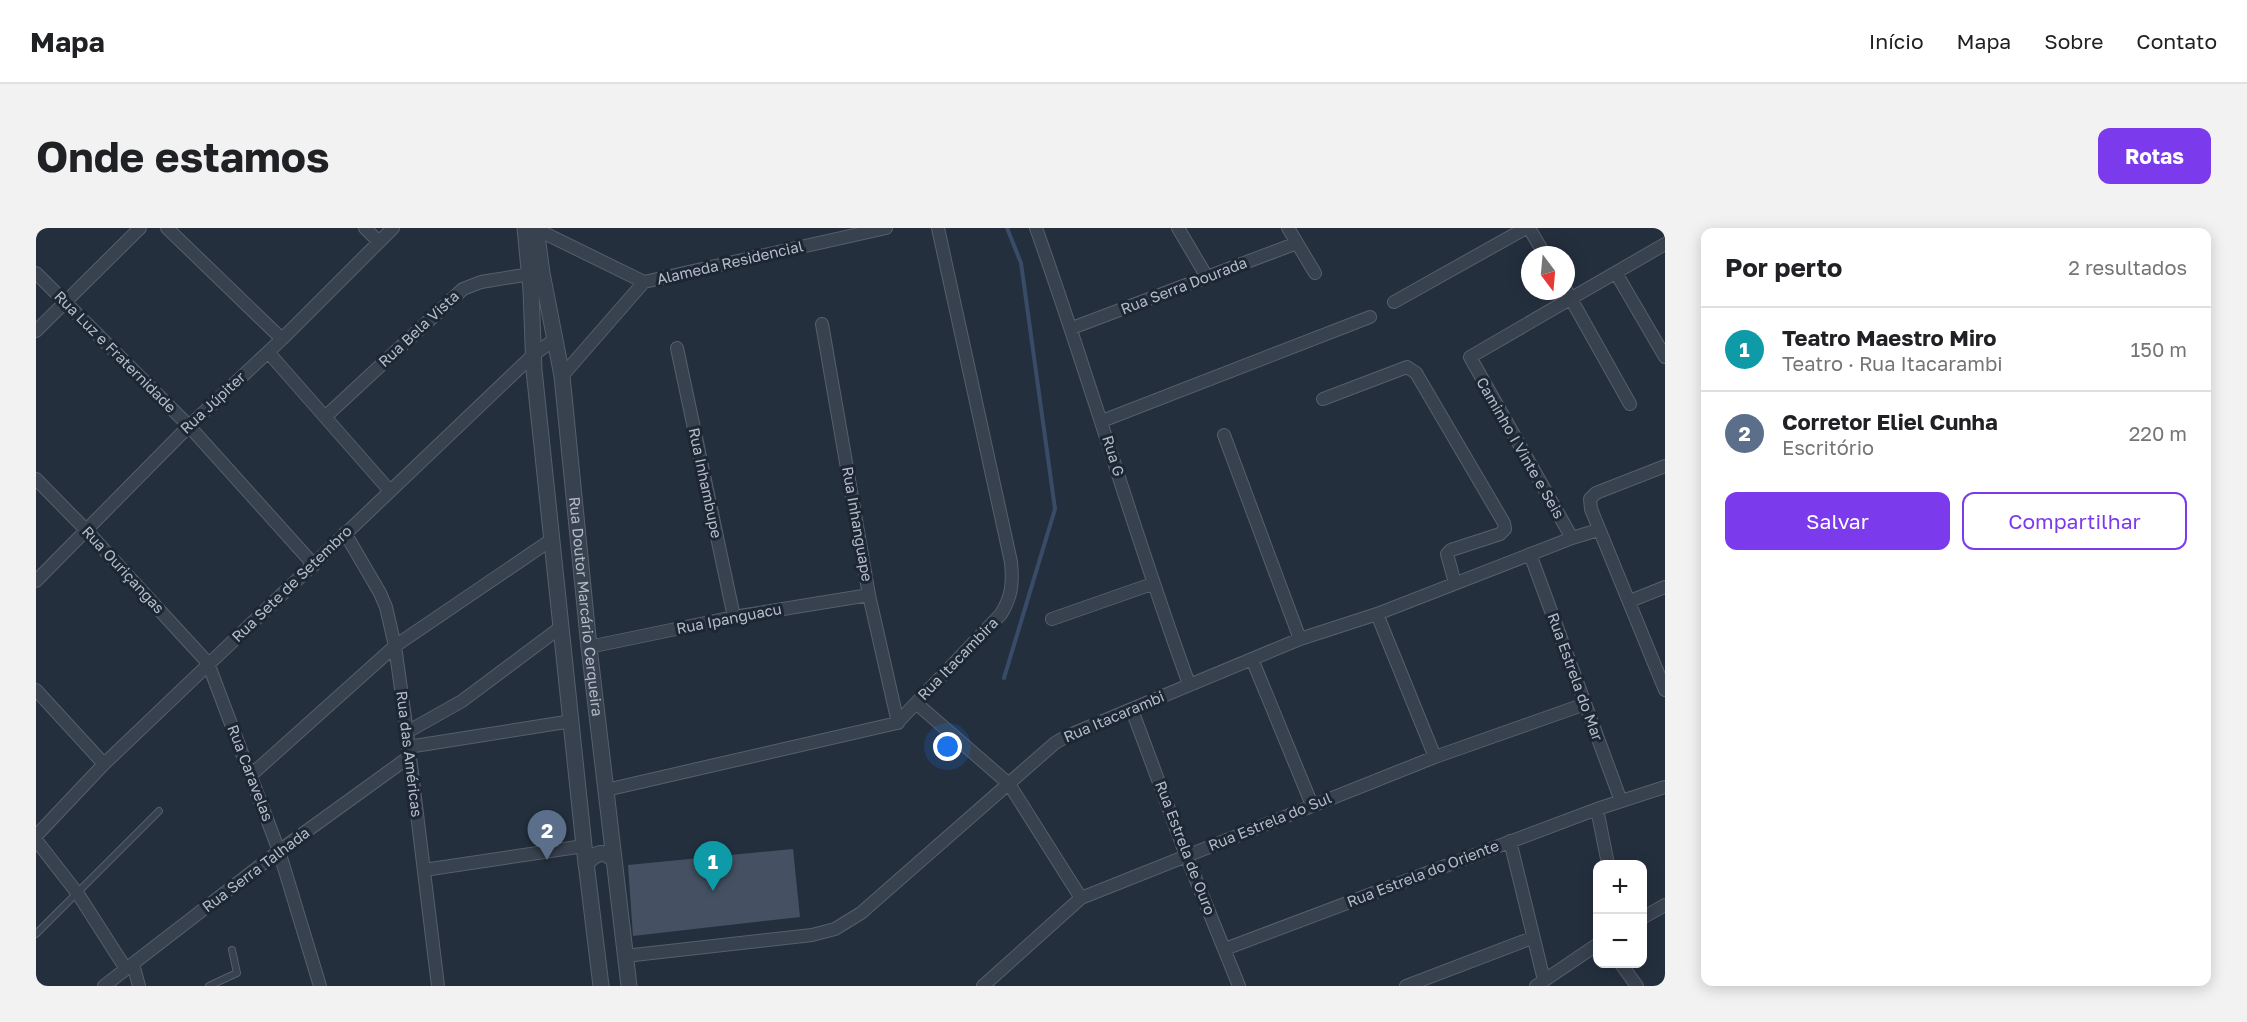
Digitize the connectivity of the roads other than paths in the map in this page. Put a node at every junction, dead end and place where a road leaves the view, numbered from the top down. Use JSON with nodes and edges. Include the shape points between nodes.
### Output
{"nodes":[{"id":1,"x":140,"y":228,"type":"edge"},
{"id":2,"x":167,"y":228,"type":"edge"},
{"id":3,"x":365,"y":228,"type":"edge"},
{"id":4,"x":393,"y":228,"type":"edge"},
{"id":5,"x":525,"y":228,"type":"edge"},
{"id":6,"x":536,"y":228,"type":"edge"},
{"id":7,"x":886,"y":228,"type":"edge"},
{"id":8,"x":938,"y":228,"type":"edge"},
{"id":9,"x":1036,"y":228,"type":"edge"},
{"id":10,"x":1178,"y":228,"type":"edge"},
{"id":11,"x":1288,"y":228,"type":"edge"},
{"id":12,"x":1527,"y":228,"type":"edge"},
{"id":13,"x":379,"y":242,"type":"junction"},
{"id":14,"x":1297,"y":243,"type":"junction"},
{"id":15,"x":1665,"y":244,"type":"edge"},
{"id":16,"x":1539,"y":246,"type":"edge"},
{"id":17,"x":36,"y":273,"type":"edge"},
{"id":18,"x":1316,"y":273,"type":"dead end"},
{"id":19,"x":1616,"y":273,"type":"junction"},
{"id":20,"x":530,"y":274,"type":"junction"},
{"id":21,"x":1207,"y":277,"type":"junction"},
{"id":22,"x":644,"y":282,"type":"junction"},
{"id":23,"x":1575,"y":291,"type":"edge"},
{"id":24,"x":1559,"y":300,"type":"edge"},
{"id":25,"x":1571,"y":300,"type":"edge"},
{"id":26,"x":67,"y":302,"type":"junction"},
{"id":27,"x":1394,"y":302,"type":"dead end"},
{"id":28,"x":1370,"y":317,"type":"dead end"},
{"id":29,"x":822,"y":324,"type":"dead end"},
{"id":30,"x":1072,"y":328,"type":"junction"},
{"id":31,"x":36,"y":331,"type":"edge"},
{"id":32,"x":282,"y":339,"type":"junction"},
{"id":33,"x":554,"y":340,"type":"junction"},
{"id":34,"x":677,"y":348,"type":"dead end"},
{"id":35,"x":268,"y":352,"type":"junction"},
{"id":36,"x":533,"y":355,"type":"junction"},
{"id":37,"x":1665,"y":357,"type":"edge"},
{"id":38,"x":562,"y":376,"type":"junction"},
{"id":39,"x":1323,"y":399,"type":"dead end"},
{"id":40,"x":1630,"y":404,"type":"dead end"},
{"id":41,"x":325,"y":417,"type":"junction"},
{"id":42,"x":1102,"y":421,"type":"junction"},
{"id":43,"x":189,"y":426,"type":"junction"},
{"id":44,"x":1224,"y":435,"type":"dead end"},
{"id":45,"x":1665,"y":466,"type":"edge"},
{"id":46,"x":36,"y":479,"type":"edge"},
{"id":47,"x":390,"y":491,"type":"junction"},
{"id":48,"x":86,"y":530,"type":"junction"},
{"id":49,"x":1598,"y":530,"type":"junction"},
{"id":50,"x":345,"y":533,"type":"junction"},
{"id":51,"x":1572,"y":538,"type":"junction"},
{"id":52,"x":551,"y":540,"type":"junction"},
{"id":53,"x":1530,"y":554,"type":"junction"},
{"id":54,"x":314,"y":565,"type":"junction"},
{"id":55,"x":36,"y":581,"type":"edge"},
{"id":56,"x":1455,"y":583,"type":"junction"},
{"id":57,"x":1152,"y":584,"type":"junction"},
{"id":58,"x":1665,"y":586,"type":"edge"},
{"id":59,"x":869,"y":595,"type":"junction"},
{"id":60,"x":1630,"y":601,"type":"junction"},
{"id":61,"x":1377,"y":614,"type":"junction"},
{"id":62,"x":734,"y":617,"type":"junction"},
{"id":63,"x":1053,"y":620,"type":"dead end"},
{"id":64,"x":561,"y":627,"type":"junction"},
{"id":65,"x":1300,"y":639,"type":"junction"},
{"id":66,"x":395,"y":646,"type":"junction"},
{"id":67,"x":589,"y":647,"type":"junction"},
{"id":68,"x":1252,"y":659,"type":"junction"},
{"id":69,"x":208,"y":663,"type":"junction"},
{"id":70,"x":1189,"y":684,"type":"junction"},
{"id":71,"x":36,"y":690,"type":"edge"},
{"id":72,"x":1665,"y":690,"type":"edge"},
{"id":73,"x":916,"y":703,"type":"junction"},
{"id":74,"x":1585,"y":704,"type":"junction"},
{"id":75,"x":1132,"y":710,"type":"junction"},
{"id":76,"x":572,"y":721,"type":"junction"},
{"id":77,"x":898,"y":723,"type":"junction"},
{"id":78,"x":407,"y":732,"type":"junction"},
{"id":79,"x":409,"y":752,"type":"junction"},
{"id":80,"x":1435,"y":757,"type":"junction"},
{"id":81,"x":104,"y":764,"type":"junction"},
{"id":82,"x":251,"y":776,"type":"junction"},
{"id":83,"x":1009,"y":784,"type":"junction"},
{"id":84,"x":1665,"y":787,"type":"edge"},
{"id":85,"x":606,"y":790,"type":"junction"},
{"id":86,"x":1621,"y":801,"type":"junction"},
{"id":87,"x":1312,"y":805,"type":"junction"},
{"id":88,"x":1597,"y":809,"type":"junction"},
{"id":89,"x":159,"y":811,"type":"dead end"},
{"id":90,"x":583,"y":823,"type":"junction"},
{"id":91,"x":610,"y":823,"type":"junction"},
{"id":92,"x":36,"y":838,"type":"edge"},
{"id":93,"x":1510,"y":841,"type":"junction"},
{"id":94,"x":584,"y":846,"type":"junction"},
{"id":95,"x":279,"y":850,"type":"junction"},
{"id":96,"x":1186,"y":855,"type":"junction"},
{"id":97,"x":614,"y":860,"type":"junction"},
{"id":98,"x":1607,"y":860,"type":"edge"},
{"id":99,"x":586,"y":864,"type":"junction"},
{"id":100,"x":424,"y":870,"type":"junction"},
{"id":101,"x":78,"y":894,"type":"junction"},
{"id":102,"x":1081,"y":898,"type":"junction"},
{"id":103,"x":1665,"y":905,"type":"edge"},
{"id":104,"x":1647,"y":915,"type":"edge"},
{"id":105,"x":36,"y":934,"type":"edge"},
{"id":106,"x":1532,"y":938,"type":"junction"},
{"id":107,"x":1593,"y":947,"type":"edge"},
{"id":108,"x":232,"y":950,"type":"dead end"},
{"id":109,"x":1225,"y":950,"type":"junction"},
{"id":110,"x":625,"y":956,"type":"junction"},
{"id":111,"x":130,"y":966,"type":"junction"},
{"id":112,"x":1624,"y":968,"type":"edge"},
{"id":113,"x":1540,"y":983,"type":"edge"},
{"id":114,"x":104,"y":986,"type":"edge"},
{"id":115,"x":140,"y":986,"type":"edge"},
{"id":116,"x":209,"y":986,"type":"edge"},
{"id":117,"x":320,"y":986,"type":"edge"},
{"id":118,"x":438,"y":986,"type":"edge"},
{"id":119,"x":601,"y":986,"type":"edge"},
{"id":120,"x":629,"y":986,"type":"edge"},
{"id":121,"x":983,"y":986,"type":"edge"},
{"id":122,"x":1239,"y":986,"type":"edge"},
{"id":123,"x":1407,"y":986,"type":"edge"},
{"id":124,"x":1637,"y":986,"type":"edge"}],
"edges":[{"from":1,"to":26,"type":"street"},
{"from":2,"to":32,"type":"street"},
{"from":3,"to":13,"type":"street"},
{"from":4,"to":13,"type":"street","name":"Rua Júpiter"},
{"from":5,"to":20,"type":"street","name":"Rua Doutor Marcário Cerqueira"},
{"from":6,"to":22,"type":"street","name":"Alameda Residencial"},
{"from":6,"to":33,"type":"street","name":"Rua Doutor Marcário Cerqueira"},
{"from":7,"to":22,"type":"street","name":"Alameda Residencial"},
{"from":8,"to":73,"type":"street","name":"Rua Itacambira","via":[[1013,585],[1001,614]]},
{"from":9,"to":30,"type":"street","name":"Rua G"},
{"from":10,"to":21,"type":"street"},
{"from":11,"to":14,"type":"street"},
{"from":12,"to":16,"type":"street"},
{"from":12,"to":27,"type":"street"},
{"from":13,"to":32,"type":"street","name":"Rua Júpiter"},
{"from":14,"to":18,"type":"street"},
{"from":14,"to":21,"type":"street","name":"Rua Serra Dourada"},
{"from":15,"to":19,"type":"street"},
{"from":17,"to":26,"type":"street","name":"Rua Luz e Fraternidade"},
{"from":19,"to":23,"type":"street"},
{"from":19,"to":37,"type":"street"},
{"from":20,"to":36,"type":"street","name":"Rua Doutor Marcário Cerqueira"},
{"from":20,"to":41,"type":"street","name":"Rua Bela Vista","via":[[463,288]]},
{"from":21,"to":30,"type":"street","name":"Rua Serra Dourada"},
{"from":22,"to":38,"type":"street","name":"Alameda Residencial"},
{"from":24,"to":51,"type":"street","name":"Caminho I Vinte e Seis","via":[[1470,357]]},
{"from":25,"to":40,"type":"street"},
{"from":26,"to":31,"type":"street"},
{"from":26,"to":43,"type":"street","name":"Rua Luz e Fraternidade"},
{"from":28,"to":42,"type":"street"},
{"from":29,"to":59,"type":"street","name":"Rua Inhanguape"},
{"from":30,"to":42,"type":"street","name":"Rua G"},
{"from":32,"to":35,"type":"street","name":"Rua Júpiter"},
{"from":33,"to":36,"type":"street","name":"Rua Sete de Setembro"},
{"from":33,"to":38,"type":"street","name":"Rua Doutor Marcário Cerqueira"},
{"from":34,"to":62,"type":"street","name":"Rua Inhambupe"},
{"from":35,"to":41,"type":"street"},
{"from":35,"to":43,"type":"street","name":"Rua Júpiter"},
{"from":36,"to":47,"type":"street","name":"Rua Sete de Setembro"},
{"from":36,"to":52,"type":"street","name":"Rua Doutor Marcário Cerqueira"},
{"from":38,"to":67,"type":"street","name":"Rua Doutor Marcário Cerqueira"},
{"from":39,"to":56,"type":"street","via":[[1407,367],[1416,373],[1504,523],[1505,530],[1500,534],[1447,554]]},
{"from":41,"to":47,"type":"street"},
{"from":42,"to":57,"type":"street","name":"Rua G"},
{"from":43,"to":48,"type":"street","name":"Rua Júpiter"},
{"from":43,"to":54,"type":"street","name":"Rua Luz e Fraternidade"},
{"from":44,"to":65,"type":"street"},
{"from":45,"to":49,"type":"street","via":[[1591,496],[1589,502]]},
{"from":46,"to":48,"type":"street","name":"Rua Ouriçangas"},
{"from":47,"to":50,"type":"street","name":"Rua Sete de Setembro"},
{"from":48,"to":55,"type":"street","name":"Rua Júpiter"},
{"from":48,"to":69,"type":"street","name":"Rua Ouriçangas"},
{"from":49,"to":51,"type":"street","name":"Rua Itacarambi"},
{"from":49,"to":60,"type":"street"},
{"from":50,"to":54,"type":"street","name":"Rua Sete de Setembro"},
{"from":50,"to":66,"type":"street","name":"Rua das Américas","via":[[380,593]]},
{"from":51,"to":53,"type":"street","name":"Rua Itacarambi"},
{"from":52,"to":64,"type":"street","name":"Rua Doutor Marcário Cerqueira"},
{"from":52,"to":66,"type":"street"},
{"from":53,"to":56,"type":"street","name":"Rua Itacarambi"},
{"from":53,"to":74,"type":"street","name":"Rua Estrela do Mar"},
{"from":54,"to":69,"type":"street","name":"Rua Sete de Setembro"},
{"from":56,"to":61,"type":"street","name":"Rua Itacarambi"},
{"from":57,"to":63,"type":"street"},
{"from":57,"to":70,"type":"street","name":"Rua G"},
{"from":58,"to":60,"type":"street"},
{"from":59,"to":62,"type":"street","name":"Rua Ipanguacu"},
{"from":59,"to":77,"type":"street","name":"Rua Inhanguape"},
{"from":60,"to":72,"type":"street"},
{"from":61,"to":65,"type":"street","name":"Rua Itacarambi"},
{"from":61,"to":80,"type":"street"},
{"from":62,"to":67,"type":"street","name":"Rua Ipanguacu"},
{"from":64,"to":76,"type":"street","name":"Rua Doutor Marcário Cerqueira"},
{"from":64,"to":78,"type":"street","via":[[462,701]]},
{"from":65,"to":68,"type":"street","name":"Rua Itacarambi"},
{"from":66,"to":78,"type":"street","name":"Rua das Américas"},
{"from":66,"to":82,"type":"street"},
{"from":67,"to":85,"type":"street","name":"Rua Doutor Marcário Cerqueira"},
{"from":68,"to":70,"type":"street","name":"Rua Itacarambi"},
{"from":68,"to":87,"type":"street"},
{"from":69,"to":81,"type":"street","name":"Rua Sete de Setembro"},
{"from":69,"to":82,"type":"street","name":"Rua Caravelas"},
{"from":70,"to":75,"type":"street","name":"Rua Itacarambi"},
{"from":71,"to":81,"type":"street"},
{"from":73,"to":77,"type":"street","name":"Rua Itacambira"},
{"from":73,"to":83,"type":"street"},
{"from":74,"to":80,"type":"street","name":"Rua Estrela do Sul"},
{"from":74,"to":86,"type":"street","name":"Rua Estrela do Mar"},
{"from":75,"to":83,"type":"street","name":"Rua Itacarambi","via":[[1055,743]]},
{"from":75,"to":96,"type":"street","name":"Rua Estrela de Ouro"},
{"from":76,"to":79,"type":"street"},
{"from":76,"to":90,"type":"street","name":"Rua Doutor Marcário Cerqueira"},
{"from":77,"to":85,"type":"street"},
{"from":78,"to":79,"type":"street","name":"Rua das Américas"},
{"from":79,"to":95,"type":"street","name":"Rua Serra Talhada"},
{"from":79,"to":100,"type":"street","name":"Rua das Américas"},
{"from":80,"to":87,"type":"street","name":"Rua Estrela do Sul"},
{"from":81,"to":92,"type":"street","name":"Rua Sete de Setembro"},
{"from":82,"to":95,"type":"street","name":"Rua Caravelas"},
{"from":83,"to":102,"type":"street"},
{"from":83,"to":110,"type":"street","name":"Rua Itacarambi","via":[[861,913],[835,928],[812,935]]},
{"from":84,"to":86,"type":"street","name":"Rua Estrela do Oriente"},
{"from":85,"to":91,"type":"street","name":"Rua Doutor Marcário Cerqueira"},
{"from":86,"to":88,"type":"street","name":"Rua Estrela do Oriente"},
{"from":87,"to":96,"type":"street","name":"Rua Estrela do Sul"},
{"from":88,"to":93,"type":"street","name":"Rua Estrela do Oriente"},
{"from":88,"to":98,"type":"street"},
{"from":89,"to":101,"type":"lane"},
{"from":90,"to":91,"type":"street"},
{"from":90,"to":94,"type":"street","name":"Rua Doutor Marcário Cerqueira"},
{"from":91,"to":97,"type":"street","name":"Rua Doutor Marcário Cerqueira"},
{"from":92,"to":101,"type":"street"},
{"from":93,"to":106,"type":"street"},
{"from":93,"to":109,"type":"street","name":"Rua Estrela do Oriente"},
{"from":94,"to":99,"type":"street","name":"Rua Doutor Marcário Cerqueira"},
{"from":94,"to":100,"type":"street"},
{"from":95,"to":111,"type":"street","name":"Rua Serra Talhada"},
{"from":95,"to":117,"type":"street","name":"Rua Caravelas"},
{"from":96,"to":102,"type":"street","name":"Rua Estrela do Sul"},
{"from":96,"to":109,"type":"street","name":"Rua Estrela de Ouro"},
{"from":97,"to":99,"type":"street","via":[[607,853],[600,853]]},
{"from":97,"to":110,"type":"street","name":"Rua Doutor Marcário Cerqueira"},
{"from":99,"to":119,"type":"street","name":"Rua Doutor Marcário Cerqueira"},
{"from":100,"to":118,"type":"street","name":"Rua das Américas"},
{"from":101,"to":105,"type":"lane"},
{"from":101,"to":111,"type":"street"},
{"from":102,"to":121,"type":"street","name":"Rua Estrela do Sul"},
{"from":103,"to":104,"type":"street"},
{"from":106,"to":113,"type":"street"},
{"from":106,"to":123,"type":"street"},
{"from":107,"to":113,"type":"street"},
{"from":108,"to":116,"type":"lane","via":[[237,973]]},
{"from":109,"to":122,"type":"street","name":"Rua Estrela de Ouro"},
{"from":110,"to":120,"type":"street","name":"Rua Doutor Marcário Cerqueira"},
{"from":111,"to":114,"type":"street","name":"Rua Serra Talhada"},
{"from":111,"to":115,"type":"street"},
{"from":112,"to":124,"type":"street"}]}
